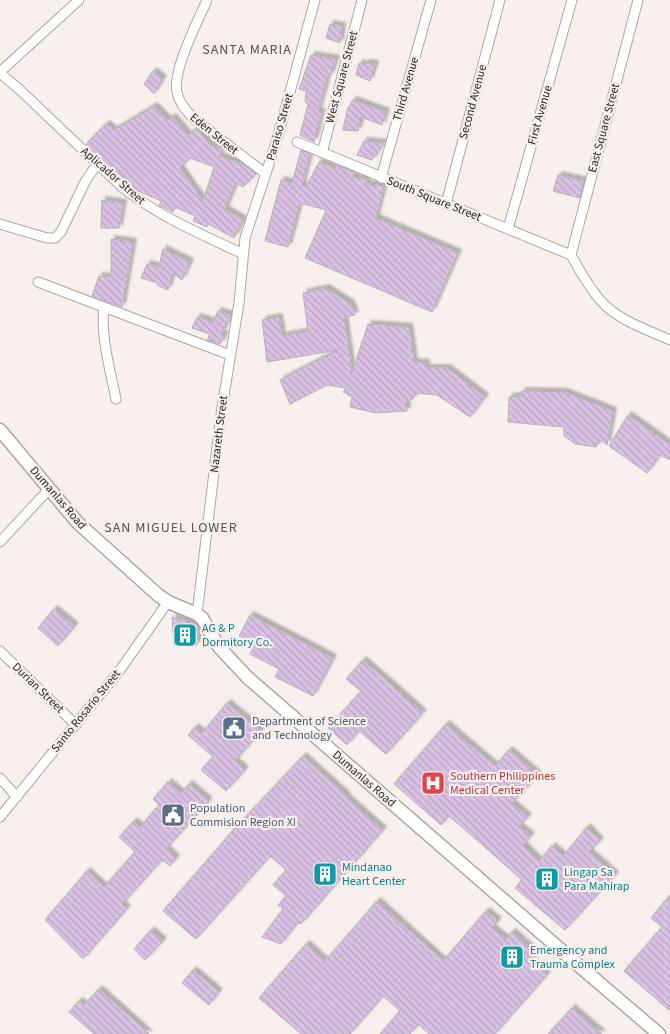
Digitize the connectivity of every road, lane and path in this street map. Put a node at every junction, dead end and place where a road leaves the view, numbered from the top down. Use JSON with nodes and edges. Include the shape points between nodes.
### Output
{"nodes":[{"id":1,"x":79,"y":0,"type":"edge"},
{"id":2,"x":207,"y":0,"type":"edge"},
{"id":3,"x":315,"y":0,"type":"edge"},
{"id":4,"x":362,"y":0,"type":"edge"},
{"id":5,"x":431,"y":0,"type":"edge"},
{"id":6,"x":500,"y":0,"type":"edge"},
{"id":7,"x":572,"y":0,"type":"edge"},
{"id":8,"x":638,"y":0,"type":"edge"},
{"id":9,"x":0,"y":73,"type":"edge"},
{"id":10,"x":297,"y":142,"type":"dead end"},
{"id":11,"x":322,"y":154,"type":"junction"},
{"id":12,"x":97,"y":164,"type":"junction"},
{"id":13,"x":266,"y":174,"type":"junction"},
{"id":14,"x":381,"y":178,"type":"junction"},
{"id":15,"x":446,"y":204,"type":"junction"},
{"id":16,"x":0,"y":224,"type":"edge"},
{"id":17,"x":508,"y":229,"type":"junction"},
{"id":18,"x":243,"y":254,"type":"junction"},
{"id":19,"x":571,"y":255,"type":"junction"},
{"id":20,"x":38,"y":282,"type":"dead end"},
{"id":21,"x":104,"y":308,"type":"junction"},
{"id":22,"x":670,"y":340,"type":"edge"},
{"id":23,"x":230,"y":355,"type":"junction"},
{"id":24,"x":116,"y":399,"type":"dead end"},
{"id":25,"x":0,"y":430,"type":"edge"},
{"id":26,"x":49,"y":489,"type":"junction"},
{"id":27,"x":0,"y":542,"type":"edge"},
{"id":28,"x":168,"y":602,"type":"junction"},
{"id":29,"x":197,"y":614,"type":"junction"},
{"id":30,"x":0,"y":651,"type":"edge"},
{"id":31,"x":76,"y":725,"type":"junction"},
{"id":32,"x":0,"y":778,"type":"edge"},
{"id":33,"x":17,"y":797,"type":"junction"},
{"id":34,"x":0,"y":817,"type":"edge"},
{"id":35,"x":659,"y":1034,"type":"edge"}],
"edges":[{"from":1,"to":9,"type":"street"},
{"from":2,"to":13,"type":"street","name":"Eden Street","via":[[176,80],[179,100],[204,128]]},
{"from":3,"to":13,"type":"street","name":"Paraiso Street"},
{"from":4,"to":11,"type":"street","name":"West Square Street"},
{"from":5,"to":14,"type":"street","name":"Third Avenue"},
{"from":6,"to":15,"type":"street","name":"Second Avenue"},
{"from":7,"to":17,"type":"street","name":"First Avenue"},
{"from":8,"to":19,"type":"street","name":"East Square Street"},
{"from":9,"to":12,"type":"street","name":"Aplicador Street"},
{"from":10,"to":11,"type":"street","name":"South Square Street"},
{"from":11,"to":14,"type":"street","name":"South Square Street"},
{"from":12,"to":16,"type":"street","via":[[55,238]]},
{"from":12,"to":18,"type":"street","name":"Aplicador Street","via":[[151,209]]},
{"from":13,"to":18,"type":"street","name":"Paraiso Street","via":[[249,224]]},
{"from":14,"to":15,"type":"street","name":"South Square Street"},
{"from":15,"to":17,"type":"street","name":"South Square Street"},
{"from":17,"to":19,"type":"street","name":"South Square Street"},
{"from":18,"to":23,"type":"street","name":"Nazareth Street"},
{"from":19,"to":22,"type":"street","via":[[602,303]]},
{"from":20,"to":21,"type":"street"},
{"from":21,"to":23,"type":"street"},
{"from":21,"to":24,"type":"street","via":[[107,355]]},
{"from":23,"to":29,"type":"street","name":"Nazareth Street"},
{"from":25,"to":26,"type":"main road","name":"Dumanlas Road"},
{"from":26,"to":27,"type":"street"},
{"from":26,"to":28,"type":"main road","name":"Dumanlas Road","via":[[84,528]]},
{"from":28,"to":29,"type":"main road","name":"Dumanlas Road"},
{"from":28,"to":31,"type":"street","name":"Santo Rosario Street"},
{"from":29,"to":35,"type":"main road","name":"Dumanlas Road","via":[[247,677]]},
{"from":30,"to":31,"type":"street","name":"Durian Street"},
{"from":31,"to":33,"type":"street","name":"Santo Rosario Street"},
{"from":32,"to":33,"type":"street"},
{"from":33,"to":34,"type":"street","name":"Santo Rosario Street"}]}
